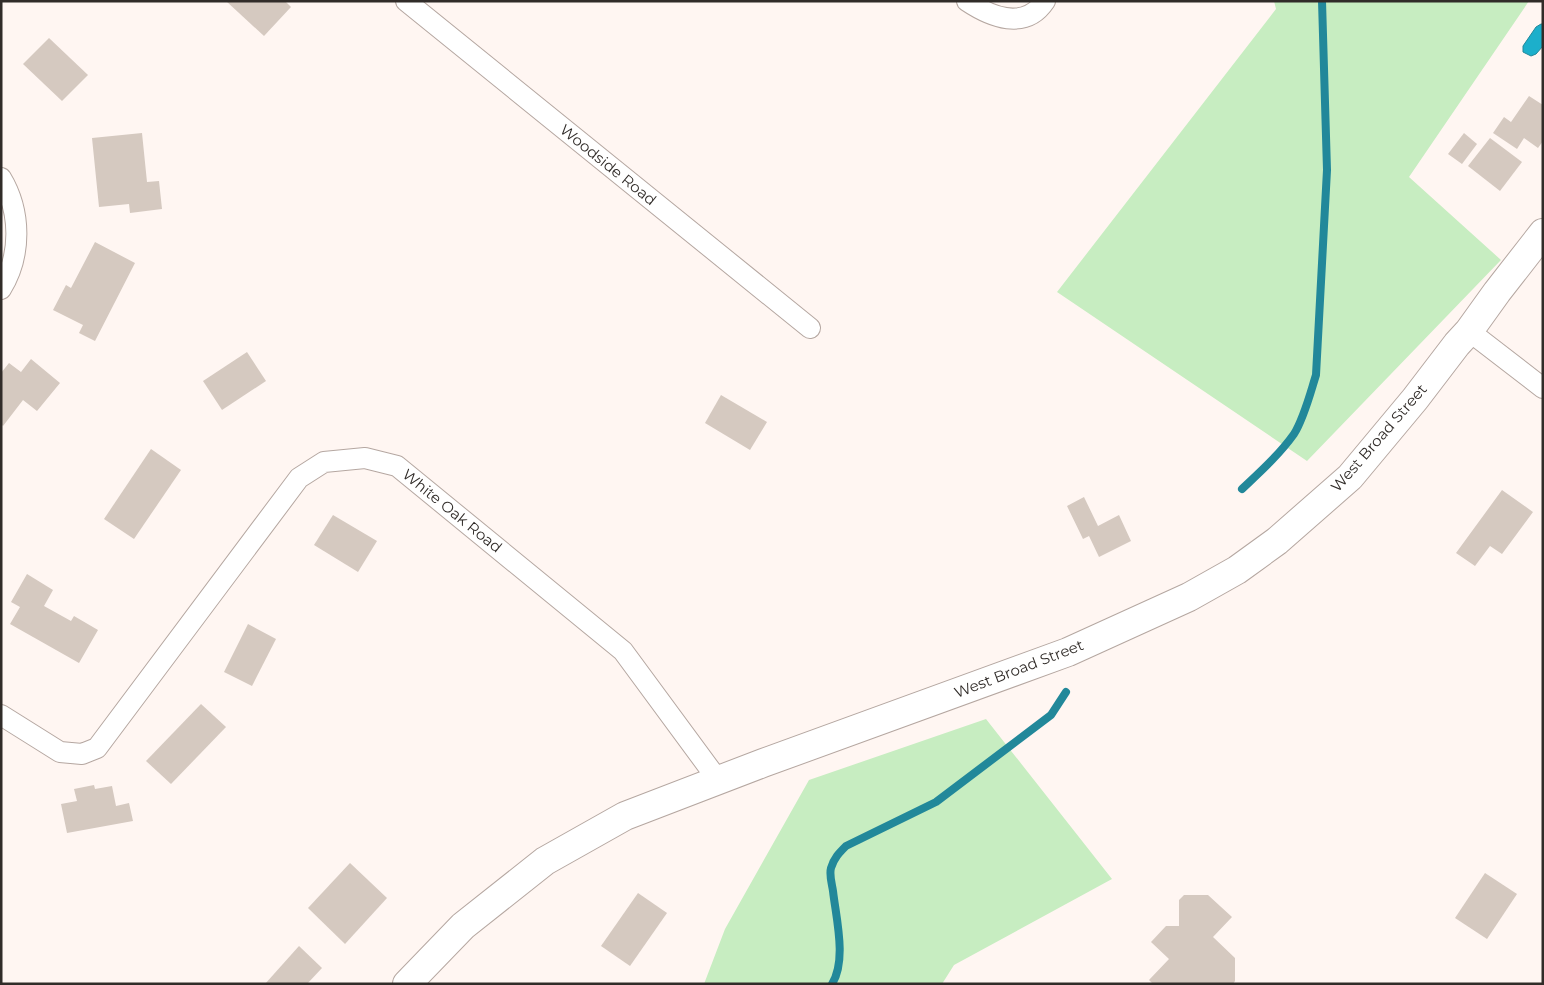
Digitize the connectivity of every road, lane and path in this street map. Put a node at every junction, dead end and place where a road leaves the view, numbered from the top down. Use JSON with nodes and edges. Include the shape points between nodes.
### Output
{"nodes":[{"id":1,"x":406,"y":1,"type":"edge"},
{"id":2,"x":967,"y":1,"type":"edge"},
{"id":3,"x":1045,"y":1,"type":"edge"},
{"id":4,"x":1,"y":178,"type":"edge"},
{"id":5,"x":1543,"y":233,"type":"edge"},
{"id":6,"x":1,"y":289,"type":"edge"},
{"id":7,"x":810,"y":328,"type":"dead end"},
{"id":8,"x":1469,"y":331,"type":"junction"},
{"id":9,"x":1543,"y":388,"type":"edge"},
{"id":10,"x":1,"y":715,"type":"edge"},
{"id":11,"x":718,"y":780,"type":"junction"},
{"id":12,"x":414,"y":982,"type":"edge"}],
"edges":[{"from":1,"to":7,"type":"street","name":"Woodside Road"},
{"from":2,"to":3,"type":"street","via":[[991,15],[1008,19],[1033,14]]},
{"from":4,"to":6,"type":"street","via":[[12,200],[16,221],[12,266]]},
{"from":5,"to":8,"type":"street","name":"West Broad Street"},
{"from":8,"to":9,"type":"street"},
{"from":8,"to":11,"type":"street","name":"West Broad Street","via":[[1350,477],[1277,541],[1237,570],[1189,597],[1068,652]]},
{"from":10,"to":11,"type":"street","name":"White Oak Road","via":[[60,752],[82,754],[96,748],[299,478],[324,462],[365,458],[397,466],[623,651]]},
{"from":11,"to":12,"type":"street","name":"West Broad Street","via":[[625,816],[545,861],[463,926]]}]}
